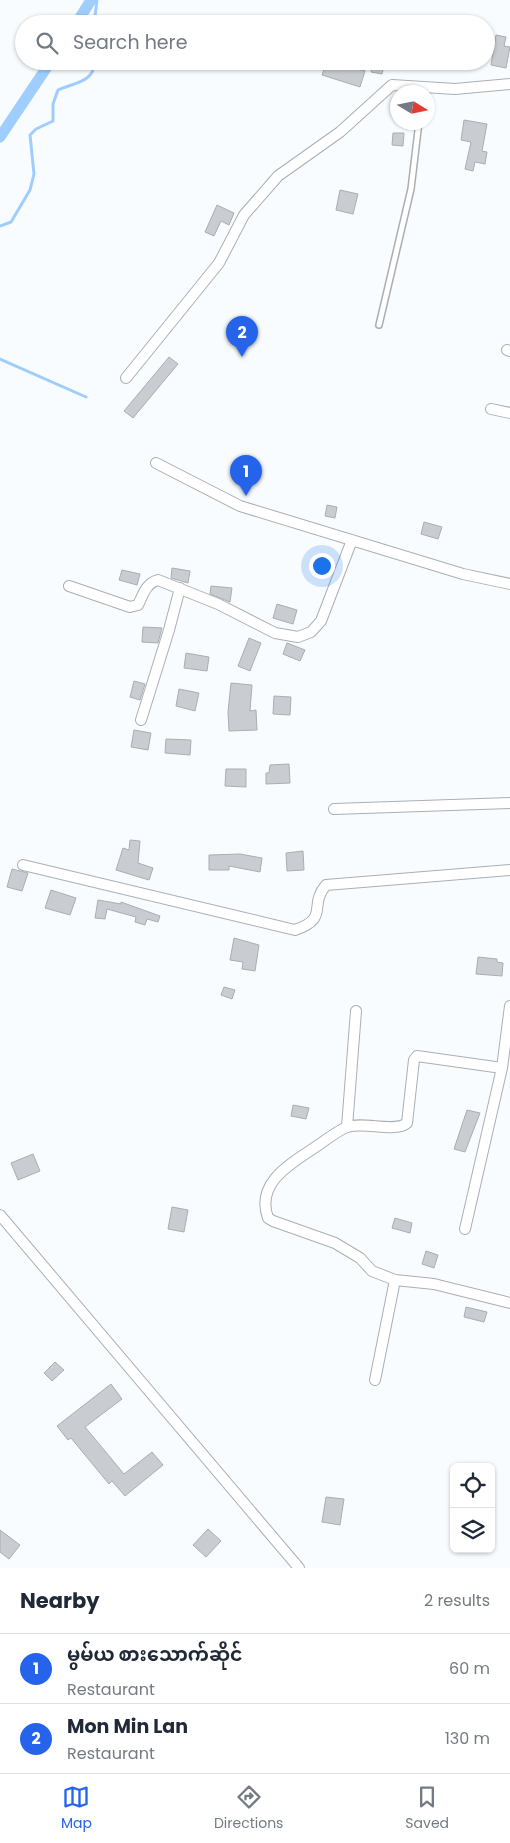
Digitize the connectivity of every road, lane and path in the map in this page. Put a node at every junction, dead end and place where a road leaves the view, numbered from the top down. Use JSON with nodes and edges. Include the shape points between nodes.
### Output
{"nodes":[{"id":1,"x":510,"y":84,"type":"edge"},
{"id":2,"x":390,"y":87,"type":"edge"},
{"id":3,"x":435,"y":90,"type":"edge"},
{"id":4,"x":418,"y":130,"type":"edge"},
{"id":5,"x":379,"y":325,"type":"dead end"},
{"id":6,"x":126,"y":378,"type":"dead end"},
{"id":7,"x":491,"y":409,"type":"dead end"},
{"id":8,"x":510,"y":413,"type":"edge"},
{"id":9,"x":156,"y":463,"type":"dead end"},
{"id":10,"x":352,"y":540,"type":"junction"},
{"id":11,"x":510,"y":584,"type":"edge"},
{"id":12,"x":69,"y":586,"type":"dead end"},
{"id":13,"x":180,"y":588,"type":"junction"},
{"id":14,"x":141,"y":720,"type":"dead end"},
{"id":15,"x":510,"y":803,"type":"edge"},
{"id":16,"x":334,"y":809,"type":"dead end"},
{"id":17,"x":23,"y":866,"type":"dead end"},
{"id":18,"x":510,"y":870,"type":"edge"},
{"id":19,"x":510,"y":1006,"type":"edge"},
{"id":20,"x":356,"y":1011,"type":"dead end"},
{"id":21,"x":502,"y":1068,"type":"junction"},
{"id":22,"x":347,"y":1127,"type":"junction"},
{"id":23,"x":0,"y":1215,"type":"edge"},
{"id":24,"x":465,"y":1229,"type":"dead end"},
{"id":25,"x":394,"y":1280,"type":"junction"},
{"id":26,"x":510,"y":1303,"type":"edge"},
{"id":27,"x":375,"y":1380,"type":"dead end"},
{"id":28,"x":299,"y":1568,"type":"edge"}],
"edges":[{"from":1,"to":3,"type":"street"},
{"from":2,"to":6,"type":"street","via":[[340,132],[278,176],[244,215],[219,263]]},
{"from":4,"to":5,"type":"lane","via":[[411,189]]},
{"from":7,"to":8,"type":"street"},
{"from":9,"to":10,"type":"street","via":[[240,506]]},
{"from":10,"to":11,"type":"street","via":[[463,574]]},
{"from":10,"to":13,"type":"street","via":[[321,621],[311,632],[298,636],[275,633]]},
{"from":12,"to":13,"type":"street","via":[[130,607],[138,605],[152,581]]},
{"from":13,"to":14,"type":"street"},
{"from":15,"to":16,"type":"street"},
{"from":17,"to":18,"type":"street","via":[[295,930],[310,925],[316,918],[320,892],[326,885]]},
{"from":19,"to":21,"type":"street"},
{"from":20,"to":22,"type":"street"},
{"from":21,"to":22,"type":"street","via":[[417,1056],[407,1123],[395,1127]]},
{"from":21,"to":24,"type":"street"},
{"from":22,"to":25,"type":"street","via":[[282,1169],[269,1185],[265,1209],[273,1221],[335,1244],[360,1258],[372,1271]]},
{"from":23,"to":28,"type":"street"},
{"from":25,"to":26,"type":"street","via":[[434,1284]]},
{"from":25,"to":27,"type":"street"}]}
